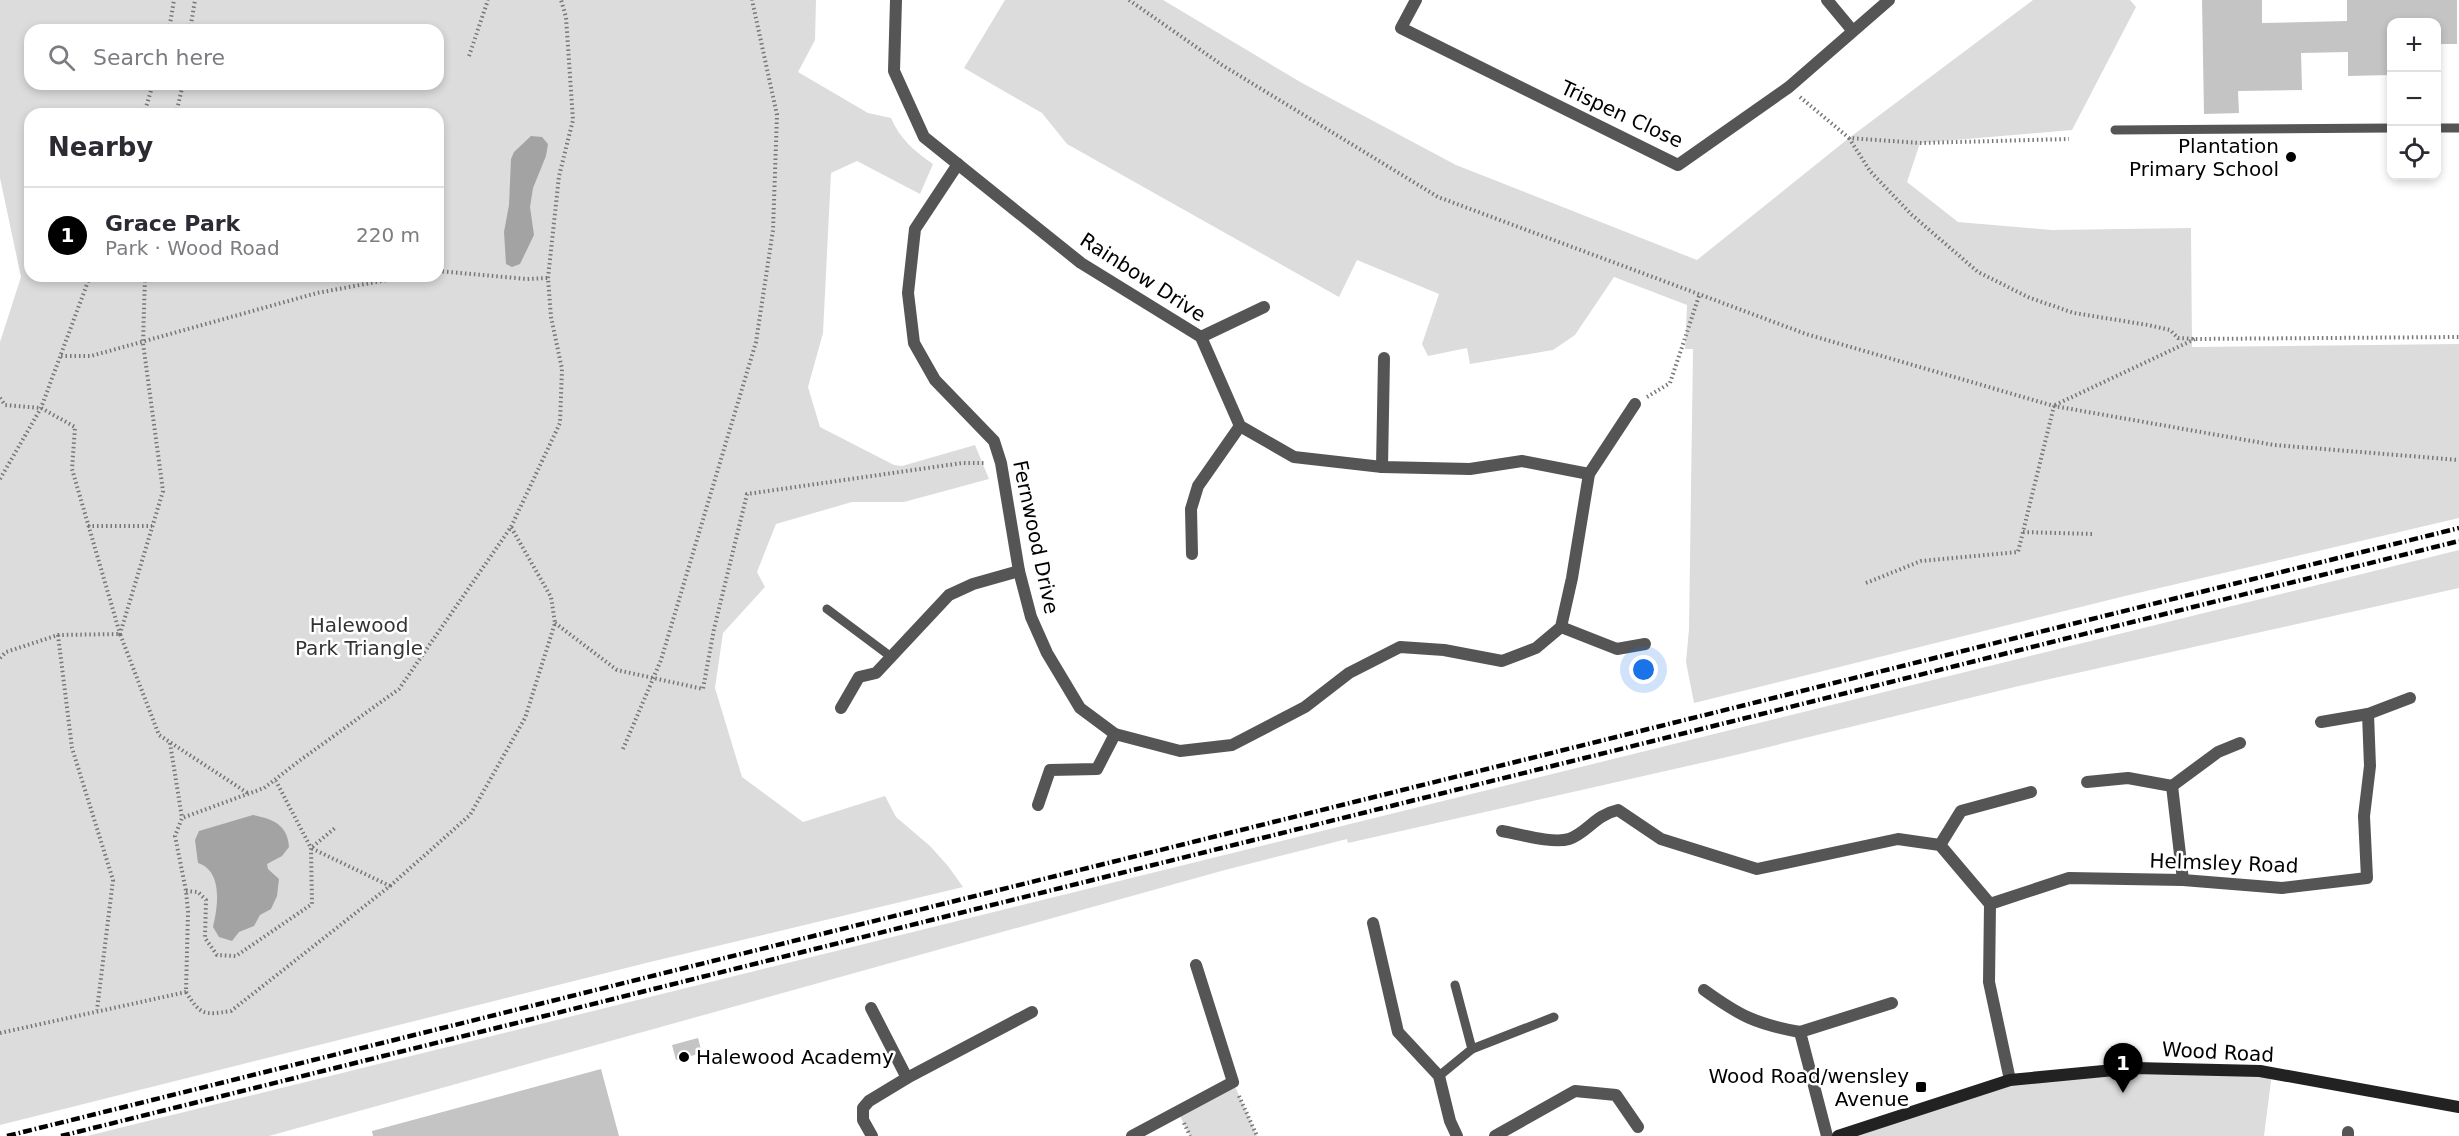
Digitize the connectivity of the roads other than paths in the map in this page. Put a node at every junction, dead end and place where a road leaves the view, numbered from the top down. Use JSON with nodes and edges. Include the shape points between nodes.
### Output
{"nodes":[{"id":1,"x":896,"y":0,"type":"edge"},
{"id":2,"x":1416,"y":0,"type":"edge"},
{"id":3,"x":1827,"y":0,"type":"edge"},
{"id":4,"x":1889,"y":0,"type":"edge"},
{"id":5,"x":1852,"y":30,"type":"junction"},
{"id":6,"x":2387,"y":128,"type":"edge"},
{"id":7,"x":2441,"y":128,"type":"edge"},
{"id":8,"x":2459,"y":128,"type":"edge"},
{"id":9,"x":2115,"y":130,"type":"dead end"},
{"id":10,"x":958,"y":164,"type":"junction"},
{"id":11,"x":1264,"y":307,"type":"dead end"},
{"id":12,"x":1201,"y":337,"type":"junction"},
{"id":13,"x":1384,"y":358,"type":"dead end"},
{"id":14,"x":1635,"y":404,"type":"road end"},
{"id":15,"x":1240,"y":426,"type":"junction"},
{"id":16,"x":1382,"y":467,"type":"junction"},
{"id":17,"x":1589,"y":474,"type":"junction"},
{"id":18,"x":1192,"y":554,"type":"dead end"},
{"id":19,"x":1019,"y":571,"type":"junction"},
{"id":20,"x":827,"y":609,"type":"dead end"},
{"id":21,"x":1561,"y":627,"type":"junction"},
{"id":22,"x":1645,"y":644,"type":"dead end"},
{"id":23,"x":890,"y":656,"type":"junction"},
{"id":24,"x":2410,"y":698,"type":"dead end"},
{"id":25,"x":841,"y":708,"type":"dead end"},
{"id":26,"x":2368,"y":714,"type":"junction"},
{"id":27,"x":2321,"y":722,"type":"dead end"},
{"id":28,"x":1115,"y":734,"type":"junction"},
{"id":29,"x":2240,"y":743,"type":"dead end"},
{"id":30,"x":2087,"y":782,"type":"dead end"},
{"id":31,"x":2172,"y":786,"type":"junction"},
{"id":32,"x":2031,"y":792,"type":"dead end"},
{"id":33,"x":1038,"y":805,"type":"dead end"},
{"id":34,"x":1502,"y":831,"type":"dead end"},
{"id":35,"x":1940,"y":845,"type":"junction"},
{"id":36,"x":2182,"y":880,"type":"junction"},
{"id":37,"x":1990,"y":904,"type":"junction"},
{"id":38,"x":1373,"y":923,"type":"dead end"},
{"id":39,"x":1196,"y":965,"type":"dead end"},
{"id":40,"x":1455,"y":986,"type":"dead end"},
{"id":41,"x":1704,"y":990,"type":"dead end"},
{"id":42,"x":1892,"y":1003,"type":"dead end"},
{"id":43,"x":871,"y":1008,"type":"dead end"},
{"id":44,"x":1032,"y":1012,"type":"dead end"},
{"id":45,"x":1554,"y":1017,"type":"dead end"},
{"id":46,"x":1800,"y":1032,"type":"junction"},
{"id":47,"x":1472,"y":1049,"type":"junction"},
{"id":48,"x":1439,"y":1076,"type":"junction"},
{"id":49,"x":907,"y":1078,"type":"junction"},
{"id":50,"x":2010,"y":1080,"type":"junction"},
{"id":51,"x":2459,"y":1107,"type":"edge"},
{"id":52,"x":1638,"y":1127,"type":"dead end"},
{"id":53,"x":872,"y":1136,"type":"edge"},
{"id":54,"x":1132,"y":1136,"type":"edge"},
{"id":55,"x":1457,"y":1136,"type":"edge"},
{"id":56,"x":1495,"y":1136,"type":"edge"},
{"id":57,"x":1827,"y":1136,"type":"edge"},
{"id":58,"x":1838,"y":1136,"type":"edge"}],
"edges":[{"from":1,"to":10,"type":"street","name":"Rainbow Drive","via":[[894,71],[924,137]]},
{"from":2,"to":5,"type":"street","name":"Trispen Close","via":[[1401,28],[1678,165],[1789,87]]},
{"from":3,"to":5,"type":"street"},
{"from":4,"to":5,"type":"street","name":"Trispen Close"},
{"from":6,"to":9,"type":"lane"},
{"from":7,"to":8,"type":"lane"},
{"from":10,"to":12,"type":"street","name":"Rainbow Drive","via":[[1081,263]]},
{"from":10,"to":19,"type":"street","name":"Fernwood Drive","via":[[915,229],[908,293],[914,343],[935,380],[994,441]]},
{"from":11,"to":12,"type":"street"},
{"from":12,"to":15,"type":"street","name":"Rainbow Drive"},
{"from":13,"to":16,"type":"street"},
{"from":14,"to":17,"type":"street"},
{"from":15,"to":16,"type":"street","via":[[1294,457]]},
{"from":15,"to":18,"type":"street","via":[[1198,486],[1191,509]]},
{"from":16,"to":17,"type":"street","via":[[1470,469],[1522,461]]},
{"from":17,"to":21,"type":"street"},
{"from":19,"to":23,"type":"street","via":[[949,595]]},
{"from":19,"to":28,"type":"street","name":"Fernwood Drive","via":[[1031,617],[1047,653],[1080,708]]},
{"from":20,"to":23,"type":"lane"},
{"from":21,"to":22,"type":"street","via":[[1617,649]]},
{"from":21,"to":28,"type":"street","name":"Fernwood Drive","via":[[1536,648],[1502,660],[1400,647],[1349,673],[1305,707],[1232,744],[1180,751]]},
{"from":23,"to":25,"type":"street","via":[[876,672],[859,677]]},
{"from":24,"to":26,"type":"street"},
{"from":26,"to":27,"type":"street"},
{"from":26,"to":36,"type":"street","name":"Helmsley Road","via":[[2370,766],[2364,816],[2367,878],[2282,888]]},
{"from":28,"to":33,"type":"street","via":[[1097,768],[1050,770]]},
{"from":29,"to":31,"type":"street","via":[[2218,752]]},
{"from":30,"to":31,"type":"street","via":[[2128,778]]},
{"from":31,"to":36,"type":"street"},
{"from":32,"to":35,"type":"street","via":[[1961,811]]},
{"from":34,"to":35,"type":"street","via":[[1554,840],[1569,838],[1606,813],[1618,810],[1660,839],[1757,869],[1898,839]]},
{"from":35,"to":37,"type":"street"},
{"from":36,"to":37,"type":"street","name":"Helmsley Road","via":[[2070,878]]},
{"from":37,"to":50,"type":"street","via":[[1989,982]]},
{"from":38,"to":48,"type":"street","via":[[1398,1032]]},
{"from":39,"to":54,"type":"street","via":[[1233,1082]]},
{"from":40,"to":47,"type":"lane"},
{"from":41,"to":46,"type":"street","via":[[1738,1014]]},
{"from":42,"to":46,"type":"street"},
{"from":43,"to":49,"type":"street"},
{"from":44,"to":49,"type":"street"},
{"from":45,"to":47,"type":"lane"},
{"from":46,"to":57,"type":"street"},
{"from":47,"to":48,"type":"lane"},
{"from":48,"to":55,"type":"street"},
{"from":49,"to":53,"type":"street","via":[[864,1108],[863,1120]]},
{"from":50,"to":51,"type":"street","name":"Wood Road","via":[[2135,1068],[2260,1071]]},
{"from":50,"to":58,"type":"street","name":"Wood Road"},
{"from":52,"to":56,"type":"street","via":[[1616,1095],[1575,1090]]}]}
